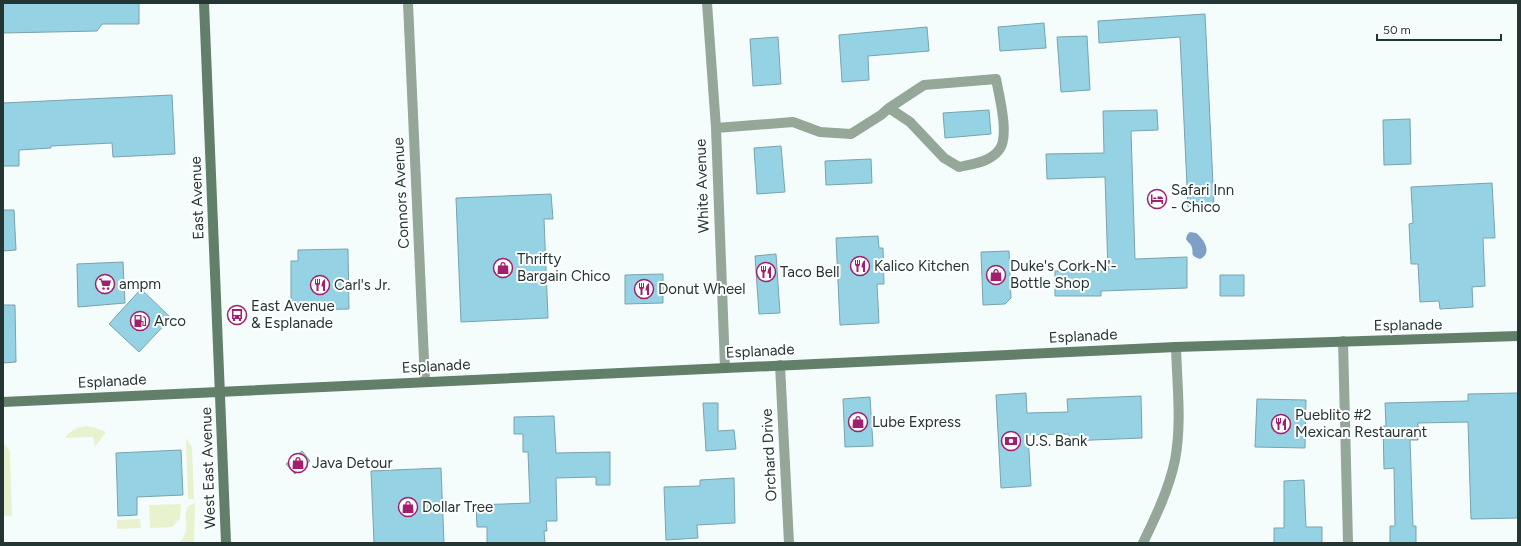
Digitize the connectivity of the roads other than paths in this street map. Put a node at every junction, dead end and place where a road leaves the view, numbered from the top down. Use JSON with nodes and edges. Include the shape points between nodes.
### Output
{"nodes":[{"id":1,"x":204,"y":3,"type":"edge"},
{"id":2,"x":408,"y":3,"type":"edge"},
{"id":3,"x":707,"y":3,"type":"edge"},
{"id":4,"x":888,"y":108,"type":"junction"},
{"id":5,"x":716,"y":128,"type":"junction"},
{"id":6,"x":1518,"y":336,"type":"edge"},
{"id":7,"x":1343,"y":341,"type":"junction"},
{"id":8,"x":1176,"y":347,"type":"junction"},
{"id":9,"x":780,"y":365,"type":"junction"},
{"id":10,"x":725,"y":368,"type":"junction"},
{"id":11,"x":425,"y":382,"type":"junction"},
{"id":12,"x":220,"y":391,"type":"junction"},
{"id":13,"x":3,"y":402,"type":"edge"},
{"id":14,"x":226,"y":543,"type":"edge"},
{"id":15,"x":789,"y":543,"type":"edge"},
{"id":16,"x":1143,"y":543,"type":"edge"},
{"id":17,"x":1348,"y":543,"type":"edge"}],
"edges":[{"from":1,"to":12,"type":"main road","name":"East Avenue"},
{"from":2,"to":11,"type":"street","name":"Connors Avenue"},
{"from":3,"to":5,"type":"street","name":"White Avenue"},
{"from":4,"to":4,"type":"street","via":[[910,122],[944,158],[959,167],[985,161],[1000,150],[1004,117],[996,80],[924,84]]},
{"from":4,"to":5,"type":"street","via":[[852,134],[820,132],[792,122]]},
{"from":5,"to":10,"type":"street","name":"White Avenue"},
{"from":6,"to":7,"type":"main road","name":"Esplanade"},
{"from":7,"to":8,"type":"main road","name":"Esplanade"},
{"from":7,"to":17,"type":"street"},
{"from":8,"to":9,"type":"main road","name":"Esplanade"},
{"from":8,"to":16,"type":"street","via":[[1178,441],[1163,498]]},
{"from":9,"to":10,"type":"main road","name":"Esplanade"},
{"from":9,"to":15,"type":"street","name":"Orchard Drive"},
{"from":10,"to":11,"type":"main road","name":"Esplanade"},
{"from":11,"to":12,"type":"main road","name":"Esplanade"},
{"from":12,"to":13,"type":"main road","name":"Esplanade"},
{"from":12,"to":14,"type":"main road","name":"West East Avenue"}]}
